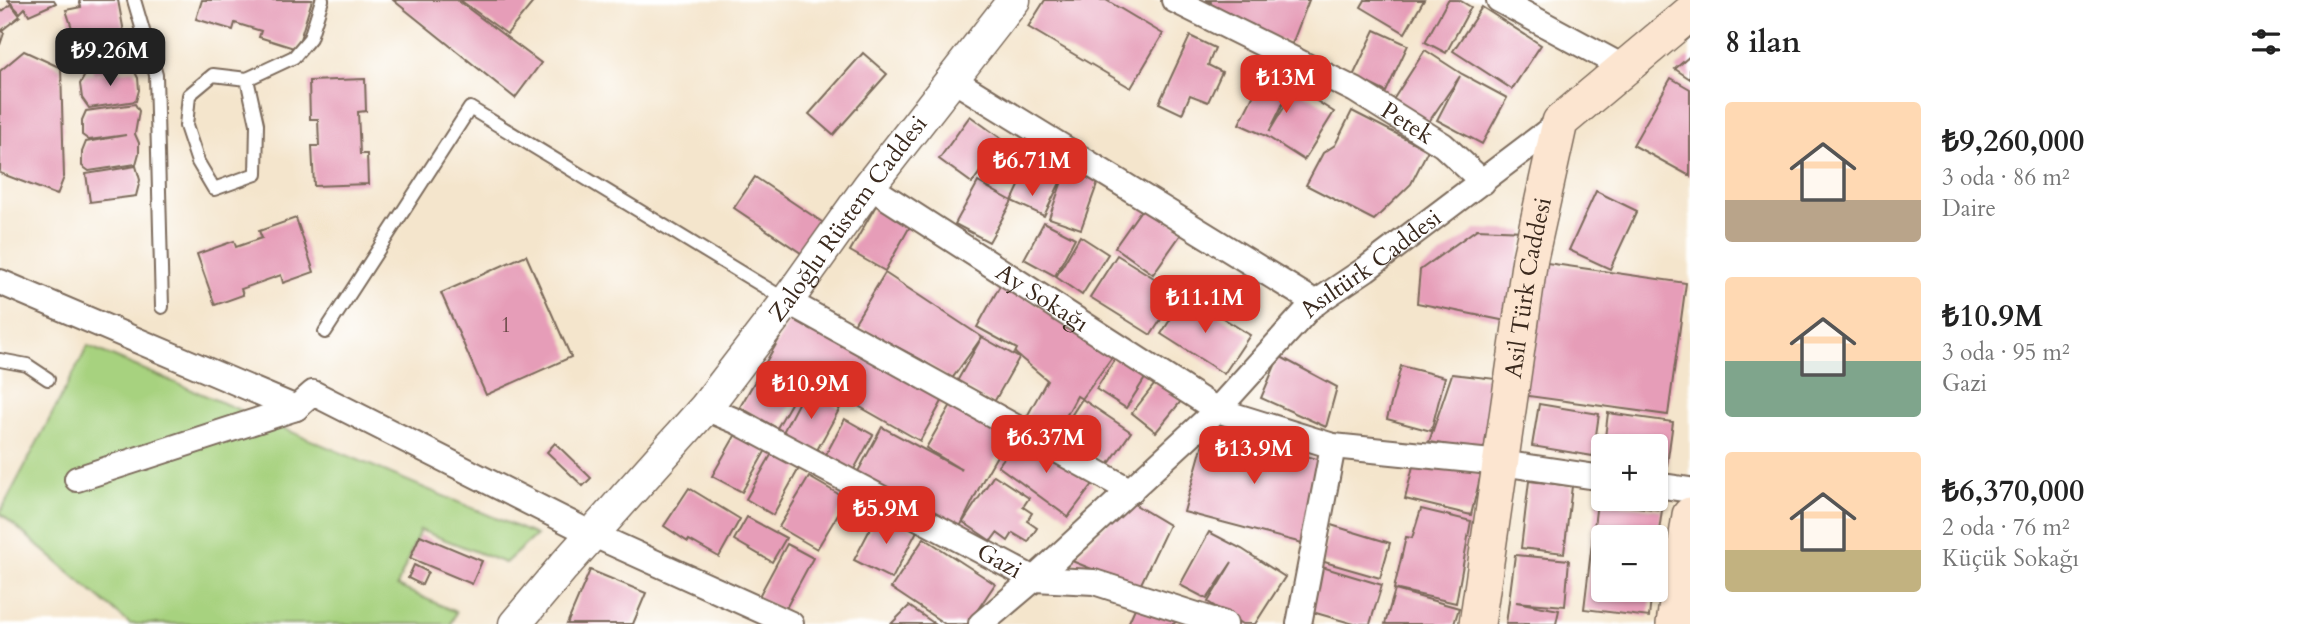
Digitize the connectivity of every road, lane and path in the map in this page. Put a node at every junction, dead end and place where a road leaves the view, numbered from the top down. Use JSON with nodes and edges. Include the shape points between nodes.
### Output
{"nodes":[{"id":1,"x":134,"y":0,"type":"edge"},
{"id":2,"x":322,"y":0,"type":"edge"},
{"id":3,"x":1014,"y":0,"type":"edge"},
{"id":4,"x":1174,"y":0,"type":"edge"},
{"id":5,"x":1499,"y":0,"type":"edge"},
{"id":6,"x":1690,"y":13,"type":"edge"},
{"id":7,"x":1625,"y":68,"type":"junction"},
{"id":8,"x":247,"y":79,"type":"junction"},
{"id":9,"x":952,"y":79,"type":"junction"},
{"id":10,"x":1560,"y":122,"type":"junction"},
{"id":11,"x":1483,"y":182,"type":"junction"},
{"id":12,"x":869,"y":186,"type":"junction"},
{"id":13,"x":0,"y":282,"type":"edge"},
{"id":14,"x":787,"y":301,"type":"junction"},
{"id":15,"x":1316,"y":303,"type":"junction"},
{"id":16,"x":162,"y":307,"type":"dead end"},
{"id":17,"x":325,"y":332,"type":"dead end"},
{"id":18,"x":0,"y":359,"type":"edge"},
{"id":19,"x":48,"y":379,"type":"dead end"},
{"id":20,"x":296,"y":408,"type":"junction"},
{"id":21,"x":705,"y":408,"type":"junction"},
{"id":22,"x":1217,"y":410,"type":"junction"},
{"id":23,"x":1334,"y":446,"type":"junction"},
{"id":24,"x":1501,"y":463,"type":"junction"},
{"id":25,"x":1591,"y":476,"type":"edge"},
{"id":26,"x":77,"y":479,"type":"dead end"},
{"id":27,"x":1668,"y":487,"type":"edge"},
{"id":28,"x":1690,"y":490,"type":"edge"},
{"id":29,"x":1130,"y":491,"type":"junction"},
{"id":30,"x":1690,"y":515,"type":"edge"},
{"id":31,"x":592,"y":534,"type":"junction"},
{"id":32,"x":1034,"y":579,"type":"junction"},
{"id":33,"x":515,"y":624,"type":"edge"},
{"id":34,"x":791,"y":624,"type":"edge"},
{"id":35,"x":981,"y":624,"type":"edge"},
{"id":36,"x":1225,"y":624,"type":"edge"},
{"id":37,"x":1299,"y":624,"type":"edge"},
{"id":38,"x":1476,"y":624,"type":"edge"},
{"id":39,"x":1674,"y":624,"type":"edge"}],
"edges":[{"from":1,"to":16,"type":"lane","via":[[156,75]]},
{"from":2,"to":8,"type":"lane","via":[[310,38],[294,57]]},
{"from":3,"to":9,"type":"street","name":"Zaloğlu Rüstem Caddesi"},
{"from":4,"to":11,"type":"street","name":"Petek","via":[[1355,90],[1443,145]]},
{"from":5,"to":7,"type":"street"},
{"from":6,"to":7,"type":"main road"},
{"from":7,"to":10,"type":"main road"},
{"from":8,"to":8,"type":"lane","via":[[213,75],[189,95],[186,126],[198,162],[214,189],[256,174],[257,124]]},
{"from":9,"to":12,"type":"street","name":"Zaloğlu Rüstem Caddesi"},
{"from":9,"to":15,"type":"street"},
{"from":10,"to":11,"type":"street","name":"Asıltürk Caddesi"},
{"from":10,"to":24,"type":"main road","name":"Asil Türk Caddesi","via":[[1530,258]]},
{"from":11,"to":15,"type":"street","name":"Asıltürk Caddesi"},
{"from":12,"to":14,"type":"street","name":"Zaloğlu Rüstem Caddesi"},
{"from":12,"to":22,"type":"street","name":"Ay Sokağı"},
{"from":13,"to":20,"type":"street"},
{"from":14,"to":17,"type":"lane","via":[[471,108]]},
{"from":14,"to":21,"type":"street","name":"Zaloğlu Rüstem Caddesi"},
{"from":14,"to":29,"type":"street"},
{"from":15,"to":22,"type":"street","name":"Asıltürk Caddesi"},
{"from":18,"to":19,"type":"lane","via":[[27,365]]},
{"from":20,"to":26,"type":"street"},
{"from":20,"to":31,"type":"street","via":[[313,393]]},
{"from":21,"to":31,"type":"street","name":"Zaloğlu Rüstem Caddesi"},
{"from":21,"to":32,"type":"street","name":"Gazi"},
{"from":22,"to":23,"type":"street","name":"Ay Sokağı"},
{"from":22,"to":29,"type":"street","name":"Asıltürk Caddesi"},
{"from":23,"to":24,"type":"street","name":"Ay Sokağı"},
{"from":23,"to":37,"type":"street"},
{"from":24,"to":25,"type":"street","name":"Ay Sokağı"},
{"from":24,"to":38,"type":"main road","name":"Asil Türk Caddesi"},
{"from":27,"to":28,"type":"street"},
{"from":29,"to":32,"type":"street","name":"Asıltürk Caddesi"},
{"from":30,"to":39,"type":"main road"},
{"from":31,"to":33,"type":"street","name":"Zaloğlu Rüstem Caddesi"},
{"from":31,"to":34,"type":"street"},
{"from":32,"to":35,"type":"street","name":"Asıltürk Caddesi"},
{"from":32,"to":36,"type":"street","via":[[1094,582]]}]}
